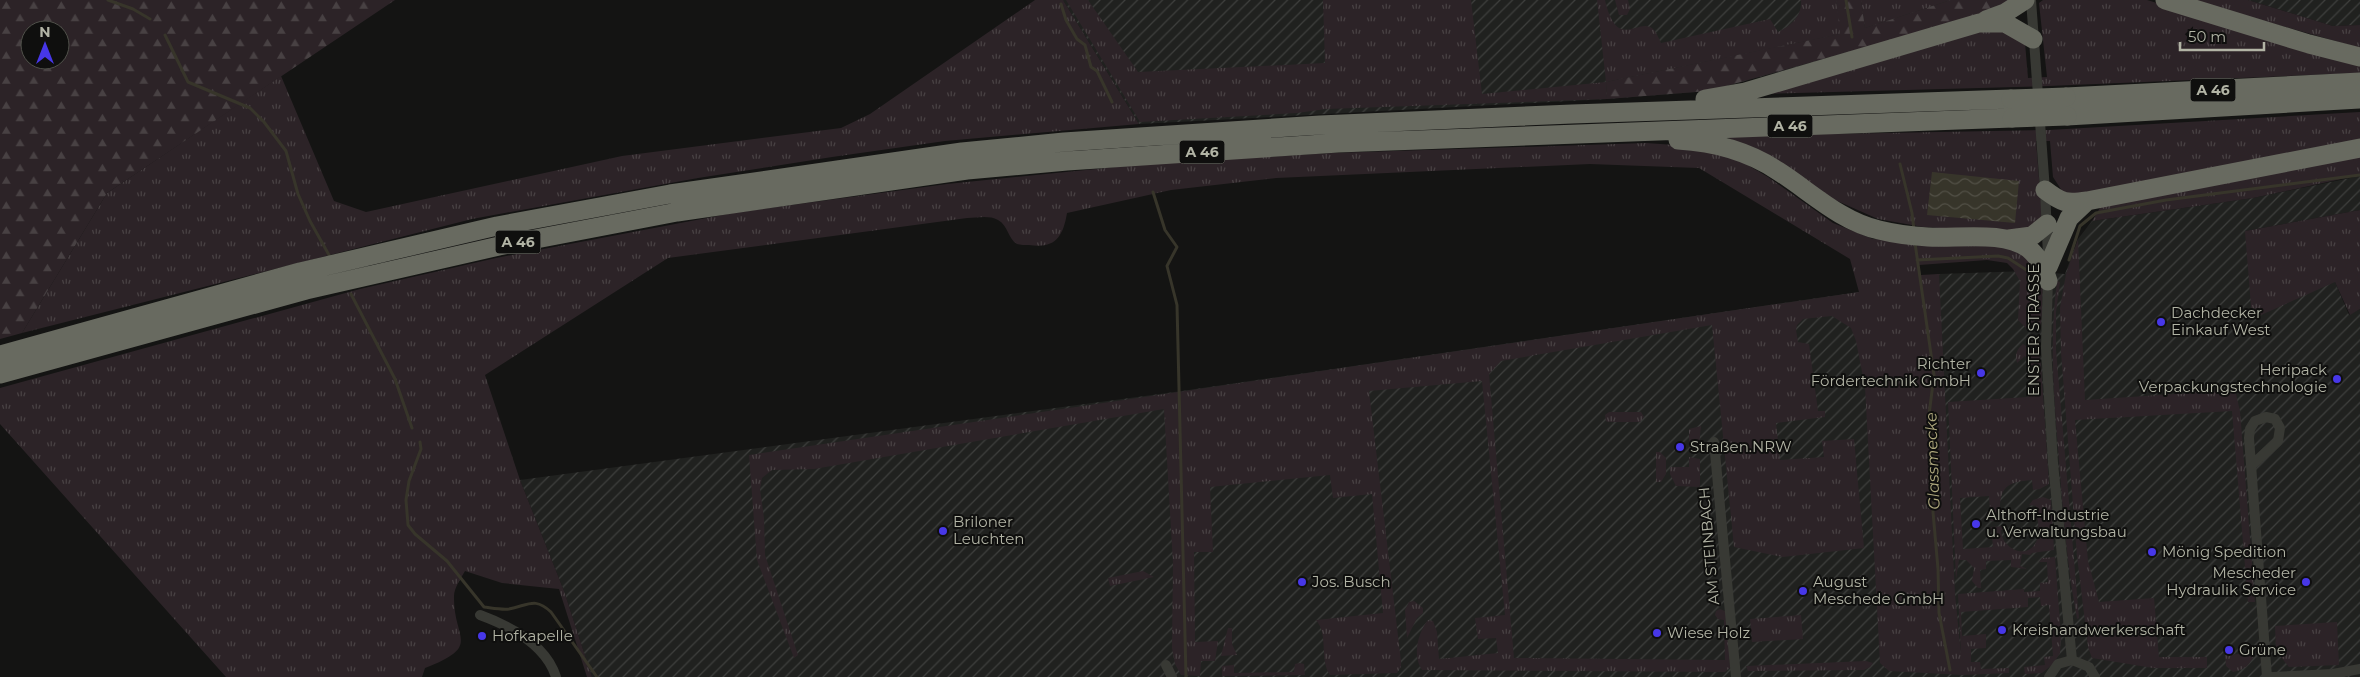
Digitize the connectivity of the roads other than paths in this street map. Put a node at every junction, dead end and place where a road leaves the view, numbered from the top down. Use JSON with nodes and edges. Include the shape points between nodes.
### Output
{"nodes":[{"id":1,"x":2025,"y":0,"type":"edge"},
{"id":2,"x":2031,"y":0,"type":"edge"},
{"id":3,"x":2165,"y":0,"type":"edge"},
{"id":4,"x":1979,"y":23,"type":"junction"},
{"id":5,"x":2033,"y":39,"type":"junction"},
{"id":6,"x":2360,"y":57,"type":"edge"},
{"id":7,"x":2360,"y":82,"type":"edge"},
{"id":8,"x":2360,"y":99,"type":"edge"},
{"id":9,"x":2066,"y":107,"type":"junction"},
{"id":10,"x":1572,"y":114,"type":"junction"},
{"id":11,"x":1569,"y":133,"type":"junction"},
{"id":12,"x":2360,"y":148,"type":"edge"},
{"id":13,"x":1065,"y":152,"type":"junction"},
{"id":14,"x":1045,"y":153,"type":"junction"},
{"id":15,"x":2045,"y":190,"type":"junction"},
{"id":16,"x":2087,"y":201,"type":"junction"},
{"id":17,"x":2047,"y":224,"type":"junction"},
{"id":18,"x":2009,"y":239,"type":"junction"},
{"id":19,"x":2048,"y":274,"type":"junction"},
{"id":20,"x":0,"y":355,"type":"edge"},
{"id":21,"x":0,"y":374,"type":"edge"},
{"id":22,"x":1714,"y":442,"type":"dead end"},
{"id":23,"x":2253,"y":464,"type":"dead end"},
{"id":24,"x":480,"y":615,"type":"dead end"},
{"id":25,"x":2072,"y":660,"type":"junction"},
{"id":26,"x":1166,"y":665,"type":"dead end"},
{"id":27,"x":2360,"y":670,"type":"edge"},
{"id":28,"x":556,"y":677,"type":"edge"},
{"id":29,"x":1172,"y":677,"type":"edge"},
{"id":30,"x":1736,"y":677,"type":"edge"},
{"id":31,"x":2049,"y":677,"type":"edge"},
{"id":32,"x":2095,"y":677,"type":"edge"},
{"id":33,"x":2267,"y":677,"type":"edge"},
{"id":34,"x":2273,"y":677,"type":"edge"}],
"edges":[{"from":1,"to":4,"type":"highway","via":[[2005,13]]},
{"from":2,"to":5,"type":"street","name":"ENSTER STRASSE"},
{"from":3,"to":6,"type":"highway"},
{"from":4,"to":5,"type":"highway","via":[[2005,23]]},
{"from":4,"to":10,"type":"highway","via":[[1745,92]]},
{"from":5,"to":15,"type":"street","name":"ENSTER STRASSE"},
{"from":7,"to":9,"type":"highway","number":"A 46"},
{"from":8,"to":9,"type":"highway","number":"A 46"},
{"from":9,"to":10,"type":"highway","number":"A 46","bridge":true,"via":[[2011,99]]},
{"from":9,"to":11,"type":"highway","number":"A 46","bridge":true,"via":[[2012,118]]},
{"from":10,"to":13,"type":"highway","number":"A 46","via":[[1320,125]]},
{"from":11,"to":13,"type":"highway","number":"A 46"},
{"from":11,"to":18,"type":"highway","via":[[1691,140],[1727,147],[1768,164],[1852,220],[1879,230],[1929,237]]},
{"from":12,"to":16,"type":"highway"},
{"from":13,"to":14,"type":"highway","number":"A 46"},
{"from":14,"to":20,"type":"highway","number":"A 46","via":[[962,152],[670,194],[497,226],[300,272]]},
{"from":14,"to":21,"type":"highway","number":"A 46","via":[[967,170],[677,212],[499,246],[306,290]]},
{"from":15,"to":16,"type":"highway","via":[[2064,203]]},
{"from":15,"to":17,"type":"street","name":"ENSTER STRASSE"},
{"from":16,"to":19,"type":"highway","via":[[2069,218]]},
{"from":17,"to":18,"type":"highway","via":[[2032,236]]},
{"from":17,"to":19,"type":"street","name":"ENSTER STRASSE"},
{"from":18,"to":19,"type":"highway","via":[[2034,254]]},
{"from":19,"to":25,"type":"street","name":"ENSTER STRASSE","via":[[2046,348],[2052,463]]},
{"from":22,"to":30,"type":"street","name":"AM STEINBACH"},
{"from":23,"to":33,"type":"street"},
{"from":24,"to":28,"type":"street","via":[[503,624],[530,642],[544,655]]},
{"from":25,"to":31,"type":"street","via":[[2058,664]]},
{"from":25,"to":32,"type":"street","via":[[2089,666]]},
{"from":26,"to":29,"type":"street"},
{"from":27,"to":34,"type":"street"}]}
